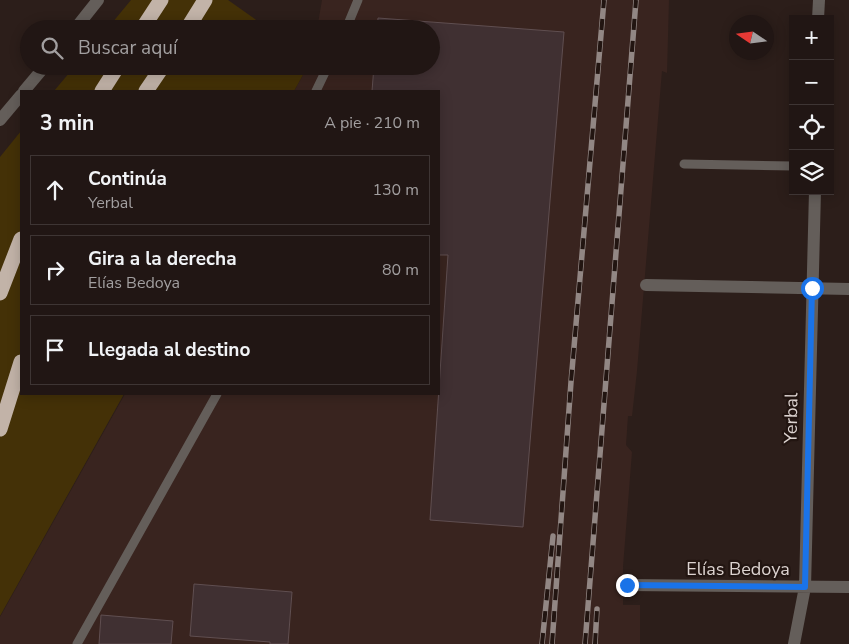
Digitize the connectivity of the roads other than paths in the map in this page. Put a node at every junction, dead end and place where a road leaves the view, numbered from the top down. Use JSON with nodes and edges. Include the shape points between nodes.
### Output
{"nodes":[{"id":1,"x":98,"y":0,"type":"edge"},
{"id":2,"x":161,"y":0,"type":"edge"},
{"id":3,"x":205,"y":0,"type":"edge"},
{"id":4,"x":358,"y":0,"type":"edge"},
{"id":5,"x":818,"y":0,"type":"edge"},
{"id":6,"x":818,"y":15,"type":"edge"},
{"id":7,"x":82,"y":20,"type":"edge"},
{"id":8,"x":148,"y":20,"type":"edge"},
{"id":9,"x":193,"y":20,"type":"edge"},
{"id":10,"x":350,"y":20,"type":"edge"},
{"id":11,"x":37,"y":75,"type":"edge"},
{"id":12,"x":112,"y":75,"type":"edge"},
{"id":13,"x":156,"y":75,"type":"edge"},
{"id":14,"x":324,"y":75,"type":"edge"},
{"id":15,"x":25,"y":90,"type":"edge"},
{"id":16,"x":103,"y":90,"type":"edge"},
{"id":17,"x":147,"y":90,"type":"edge"},
{"id":18,"x":316,"y":90,"type":"edge"},
{"id":19,"x":20,"y":95,"type":"edge"},
{"id":20,"x":0,"y":120,"type":"edge"},
{"id":21,"x":684,"y":164,"type":"dead end"},
{"id":22,"x":789,"y":166,"type":"edge"},
{"id":23,"x":815,"y":195,"type":"edge"},
{"id":24,"x":20,"y":243,"type":"edge"},
{"id":25,"x":646,"y":285,"type":"dead end"},
{"id":26,"x":812,"y":288,"type":"junction"},
{"id":27,"x":849,"y":289,"type":"edge"},
{"id":28,"x":0,"y":293,"type":"edge"},
{"id":29,"x":20,"y":365,"type":"edge"},
{"id":30,"x":216,"y":395,"type":"edge"},
{"id":31,"x":0,"y":429,"type":"edge"},
{"id":32,"x":627,"y":585,"type":"dead end"},
{"id":33,"x":805,"y":587,"type":"junction"},
{"id":34,"x":849,"y":587,"type":"edge"},
{"id":35,"x":77,"y":644,"type":"edge"},
{"id":36,"x":794,"y":644,"type":"edge"}],
"edges":[{"from":1,"to":7,"type":"street"},
{"from":2,"to":8,"type":"highway"},
{"from":3,"to":9,"type":"highway"},
{"from":4,"to":10,"type":"lane"},
{"from":5,"to":6,"type":"street"},
{"from":11,"to":15,"type":"street"},
{"from":12,"to":16,"type":"highway"},
{"from":13,"to":17,"type":"highway"},
{"from":14,"to":18,"type":"lane"},
{"from":19,"to":20,"type":"street"},
{"from":21,"to":22,"type":"lane"},
{"from":23,"to":26,"type":"street","name":"Yerbal"},
{"from":24,"to":28,"type":"highway"},
{"from":25,"to":26,"type":"street"},
{"from":26,"to":27,"type":"street"},
{"from":26,"to":33,"type":"street","name":"Yerbal"},
{"from":29,"to":31,"type":"highway"},
{"from":30,"to":35,"type":"lane"},
{"from":32,"to":33,"type":"street","name":"Elías Bedoya"},
{"from":33,"to":34,"type":"street","name":"Elías Bedoya"},
{"from":33,"to":36,"type":"street","name":"Yerbal"}]}
